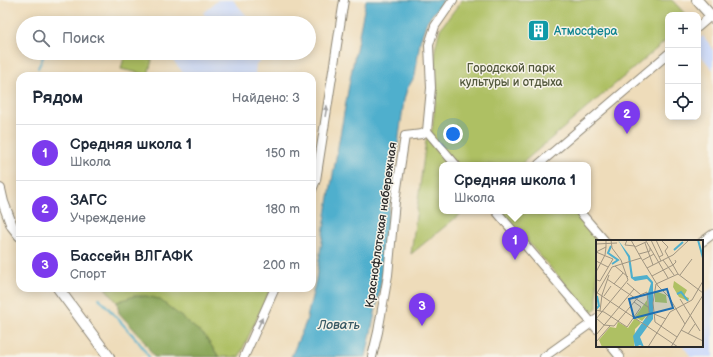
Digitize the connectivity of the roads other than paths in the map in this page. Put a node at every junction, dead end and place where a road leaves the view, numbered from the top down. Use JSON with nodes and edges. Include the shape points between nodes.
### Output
{"nodes":[{"id":1,"x":344,"y":0,"type":"edge"},
{"id":2,"x":453,"y":0,"type":"edge"},
{"id":3,"x":697,"y":0,"type":"edge"},
{"id":4,"x":712,"y":16,"type":"edge"},
{"id":5,"x":701,"y":25,"type":"edge"},
{"id":6,"x":665,"y":57,"type":"edge"},
{"id":7,"x":427,"y":131,"type":"junction"},
{"id":8,"x":453,"y":162,"type":"edge"},
{"id":9,"x":542,"y":162,"type":"edge"},
{"id":10,"x":316,"y":180,"type":"edge"},
{"id":11,"x":0,"y":189,"type":"edge"},
{"id":12,"x":499,"y":214,"type":"edge"},
{"id":13,"x":582,"y":214,"type":"edge"},
{"id":14,"x":16,"y":231,"type":"edge"},
{"id":15,"x":713,"y":234,"type":"edge"},
{"id":16,"x":603,"y":240,"type":"edge"},
{"id":17,"x":703,"y":241,"type":"edge"},
{"id":18,"x":61,"y":292,"type":"edge"},
{"id":19,"x":273,"y":292,"type":"edge"},
{"id":20,"x":595,"y":324,"type":"edge"},
{"id":21,"x":612,"y":347,"type":"edge"},
{"id":22,"x":109,"y":357,"type":"edge"},
{"id":23,"x":244,"y":357,"type":"edge"},
{"id":24,"x":372,"y":357,"type":"edge"},
{"id":25,"x":544,"y":357,"type":"edge"},
{"id":26,"x":620,"y":357,"type":"edge"}],
"edges":[{"from":10,"to":1,"type":"street","one_way":true},
{"from":2,"to":7,"type":"street","via":[[435,26],[429,45],[431,88]]},
{"from":3,"to":4,"type":"main road"},
{"from":4,"to":5,"type":"street"},
{"from":6,"to":9,"type":"street"},
{"from":7,"to":8,"type":"street"},
{"from":7,"to":24,"type":"street","name":"Краснофлотская набережная","via":[[405,136],[395,201],[388,275]]},
{"from":11,"to":14,"type":"main road"},
{"from":12,"to":20,"type":"street"},
{"from":13,"to":16,"type":"street"},
{"from":15,"to":17,"type":"street"},
{"from":18,"to":22,"type":"main road"},
{"from":23,"to":19,"type":"street","one_way":true},
{"from":20,"to":25,"type":"street"},
{"from":21,"to":26,"type":"street"}]}
